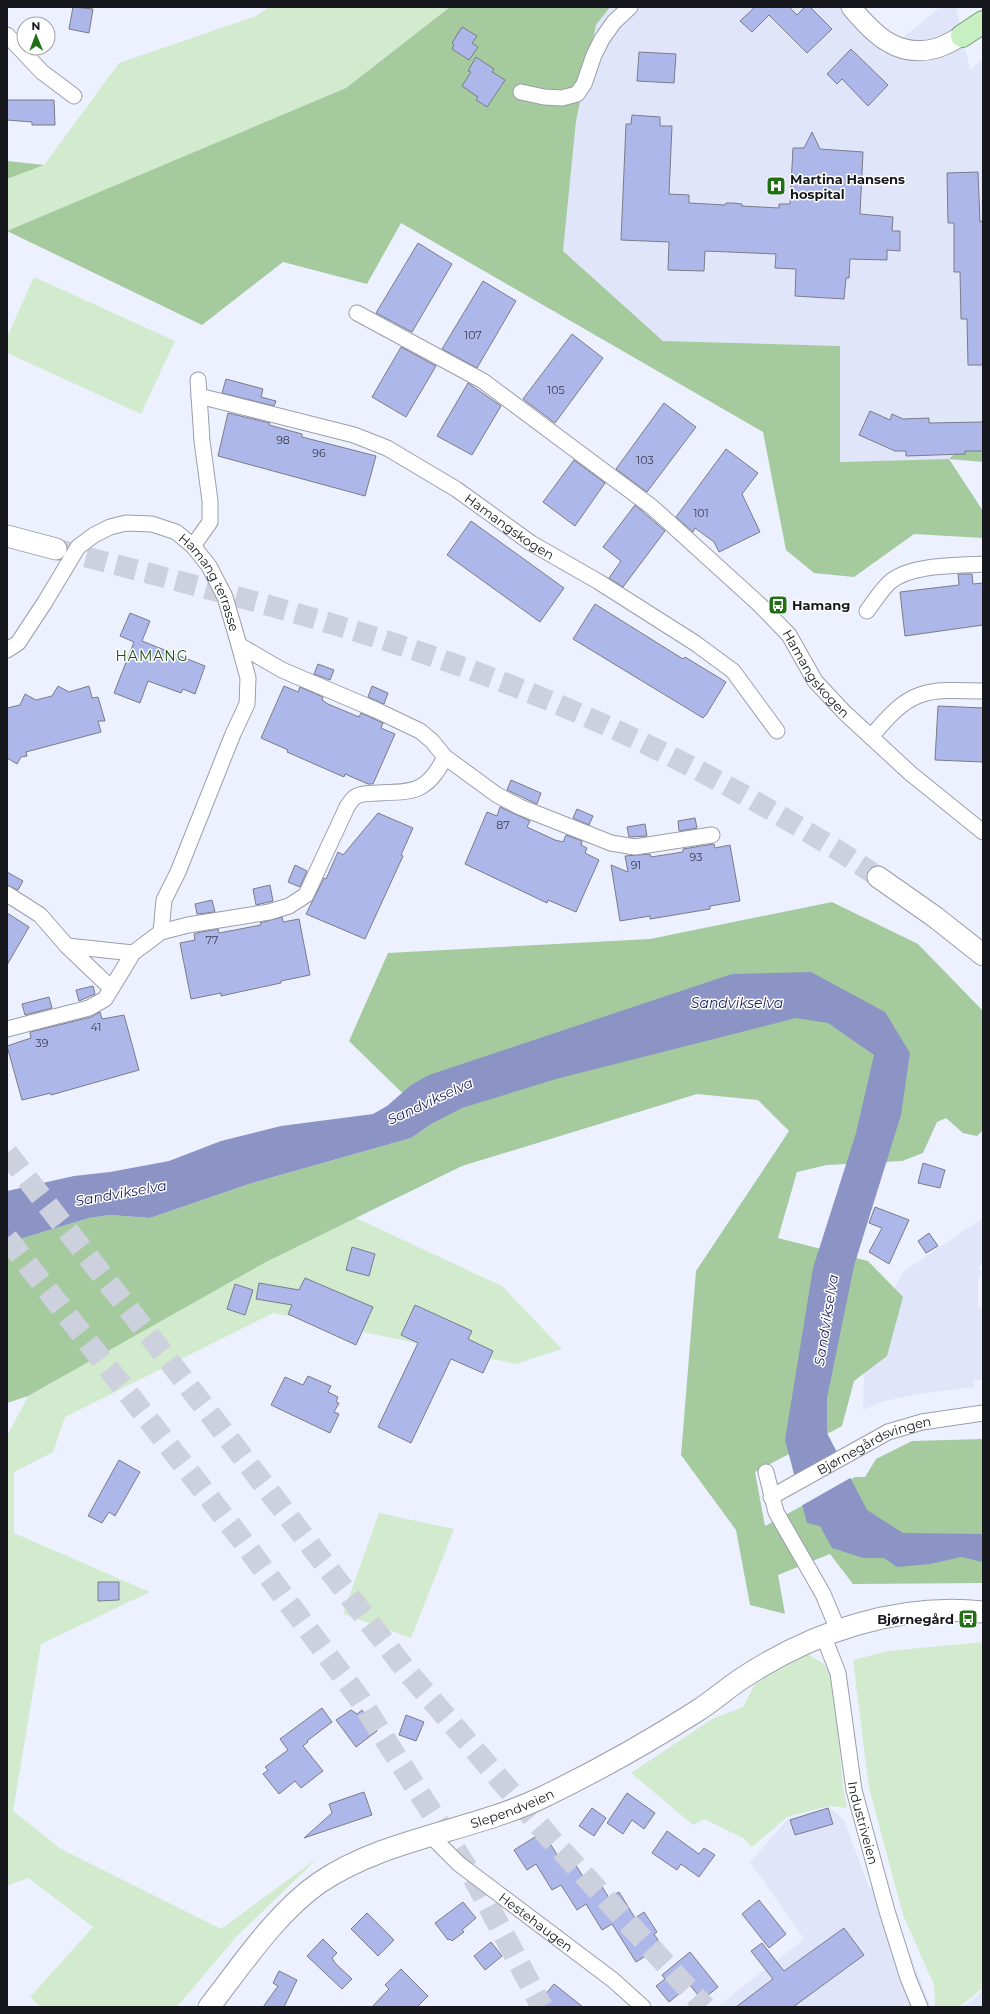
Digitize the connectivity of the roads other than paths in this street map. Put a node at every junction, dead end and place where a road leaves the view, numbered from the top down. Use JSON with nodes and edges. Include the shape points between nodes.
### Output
{"nodes":[{"id":1,"x":630,"y":7,"type":"edge"},
{"id":2,"x":851,"y":7,"type":"edge"},
{"id":3,"x":983,"y":22,"type":"edge"},
{"id":4,"x":7,"y":35,"type":"edge"},
{"id":5,"x":962,"y":36,"type":"joint"},
{"id":6,"x":521,"y":92,"type":"dead end"},
{"id":7,"x":74,"y":96,"type":"dead end"},
{"id":8,"x":357,"y":313,"type":"dead end"},
{"id":9,"x":198,"y":380,"type":"dead end"},
{"id":10,"x":199,"y":396,"type":"junction"},
{"id":11,"x":7,"y":536,"type":"edge"},
{"id":12,"x":193,"y":546,"type":"junction"},
{"id":13,"x":56,"y":549,"type":"tunnel mouth"},
{"id":14,"x":983,"y":564,"type":"edge"},
{"id":15,"x":867,"y":611,"type":"dead end"},
{"id":16,"x":239,"y":645,"type":"junction"},
{"id":17,"x":7,"y":650,"type":"edge"},
{"id":18,"x":983,"y":691,"type":"edge"},
{"id":19,"x":777,"y":731,"type":"dead end"},
{"id":20,"x":871,"y":736,"type":"junction"},
{"id":21,"x":445,"y":757,"type":"junction"},
{"id":22,"x":983,"y":832,"type":"edge"},
{"id":23,"x":712,"y":835,"type":"dead end"},
{"id":24,"x":878,"y":877,"type":"tunnel mouth"},
{"id":25,"x":7,"y":894,"type":"edge"},
{"id":26,"x":161,"y":932,"type":"junction"},
{"id":27,"x":68,"y":946,"type":"junction"},
{"id":28,"x":133,"y":953,"type":"junction"},
{"id":29,"x":983,"y":955,"type":"edge"},
{"id":30,"x":110,"y":988,"type":"junction"},
{"id":31,"x":7,"y":1029,"type":"edge"},
{"id":32,"x":983,"y":1413,"type":"edge"},
{"id":33,"x":766,"y":1472,"type":"dead end"},
{"id":34,"x":771,"y":1497,"type":"junction"},
{"id":35,"x":983,"y":1612,"type":"edge"},
{"id":36,"x":831,"y":1633,"type":"junction"},
{"id":37,"x":431,"y":1836,"type":"junction"},
{"id":38,"x":209,"y":2007,"type":"edge"},
{"id":39,"x":643,"y":2007,"type":"edge"},
{"id":40,"x":920,"y":2007,"type":"edge"}],
"edges":[{"from":1,"to":6,"type":"street","via":[[614,22],[602,39],[588,68],[584,84],[577,94],[562,98]]},
{"from":2,"to":5,"type":"street","via":[[876,34],[891,45],[907,51],[938,48]]},
{"from":3,"to":5,"type":"main road"},
{"from":4,"to":7,"type":"street","via":[[42,72]]},
{"from":8,"to":20,"type":"street","name":"Hamangskogen","via":[[483,381],[652,507],[760,605],[789,635],[815,681]]},
{"from":9,"to":10,"type":"street"},
{"from":10,"to":12,"type":"street","via":[[210,522]]},
{"from":10,"to":19,"type":"street","name":"Hamangskogen","via":[[354,435],[387,448],[456,489],[531,543],[599,582],[695,643],[733,671]]},
{"from":11,"to":13,"type":"main road"},
{"from":12,"to":16,"type":"street","name":"Hamang terrasse","via":[[209,566],[225,597]]},
{"from":12,"to":17,"type":"street","name":"Hamang terrasse","via":[[176,532],[152,524],[110,527],[94,535],[78,547],[22,637]]},
{"from":14,"to":15,"type":"street","via":[[916,570],[903,574],[890,582]]},
{"from":16,"to":21,"type":"street","via":[[282,670],[376,710],[420,732],[432,741]]},
{"from":16,"to":26,"type":"street","name":"Hamang terrasse","via":[[248,678],[247,704],[164,900]]},
{"from":18,"to":20,"type":"street","via":[[919,693],[888,716]]},
{"from":20,"to":22,"type":"street","name":"Hamangskogen"},
{"from":21,"to":23,"type":"street","via":[[497,795],[520,807],[611,843],[635,848]]},
{"from":21,"to":26,"type":"street","via":[[431,779],[420,788],[355,797],[347,807],[306,895],[289,906]]},
{"from":24,"to":29,"type":"main road"},
{"from":25,"to":27,"type":"street","via":[[40,915]]},
{"from":26,"to":28,"type":"street"},
{"from":27,"to":28,"type":"street"},
{"from":27,"to":30,"type":"street"},
{"from":28,"to":30,"type":"street"},
{"from":30,"to":31,"type":"street","via":[[105,999],[89,1008]]},
{"from":32,"to":34,"type":"street","name":"Bjørnegårdsvingen","via":[[898,1428]]},
{"from":33,"to":34,"type":"street"},
{"from":34,"to":36,"type":"street","via":[[776,1512],[823,1594]]},
{"from":35,"to":36,"type":"main road","via":[[952,1610],[915,1613]]},
{"from":36,"to":37,"type":"main road","name":"Slependveien","via":[[805,1642],[760,1667],[700,1709],[597,1770],[508,1812]]},
{"from":36,"to":40,"type":"street","name":"Industriveien","via":[[854,1790],[887,1911]]},
{"from":37,"to":38,"type":"main road","name":"Slependveien","via":[[371,1856],[317,1885],[272,1928]]},
{"from":37,"to":39,"type":"street","name":"Hestehaugen","via":[[458,1864],[614,1980]]}]}
